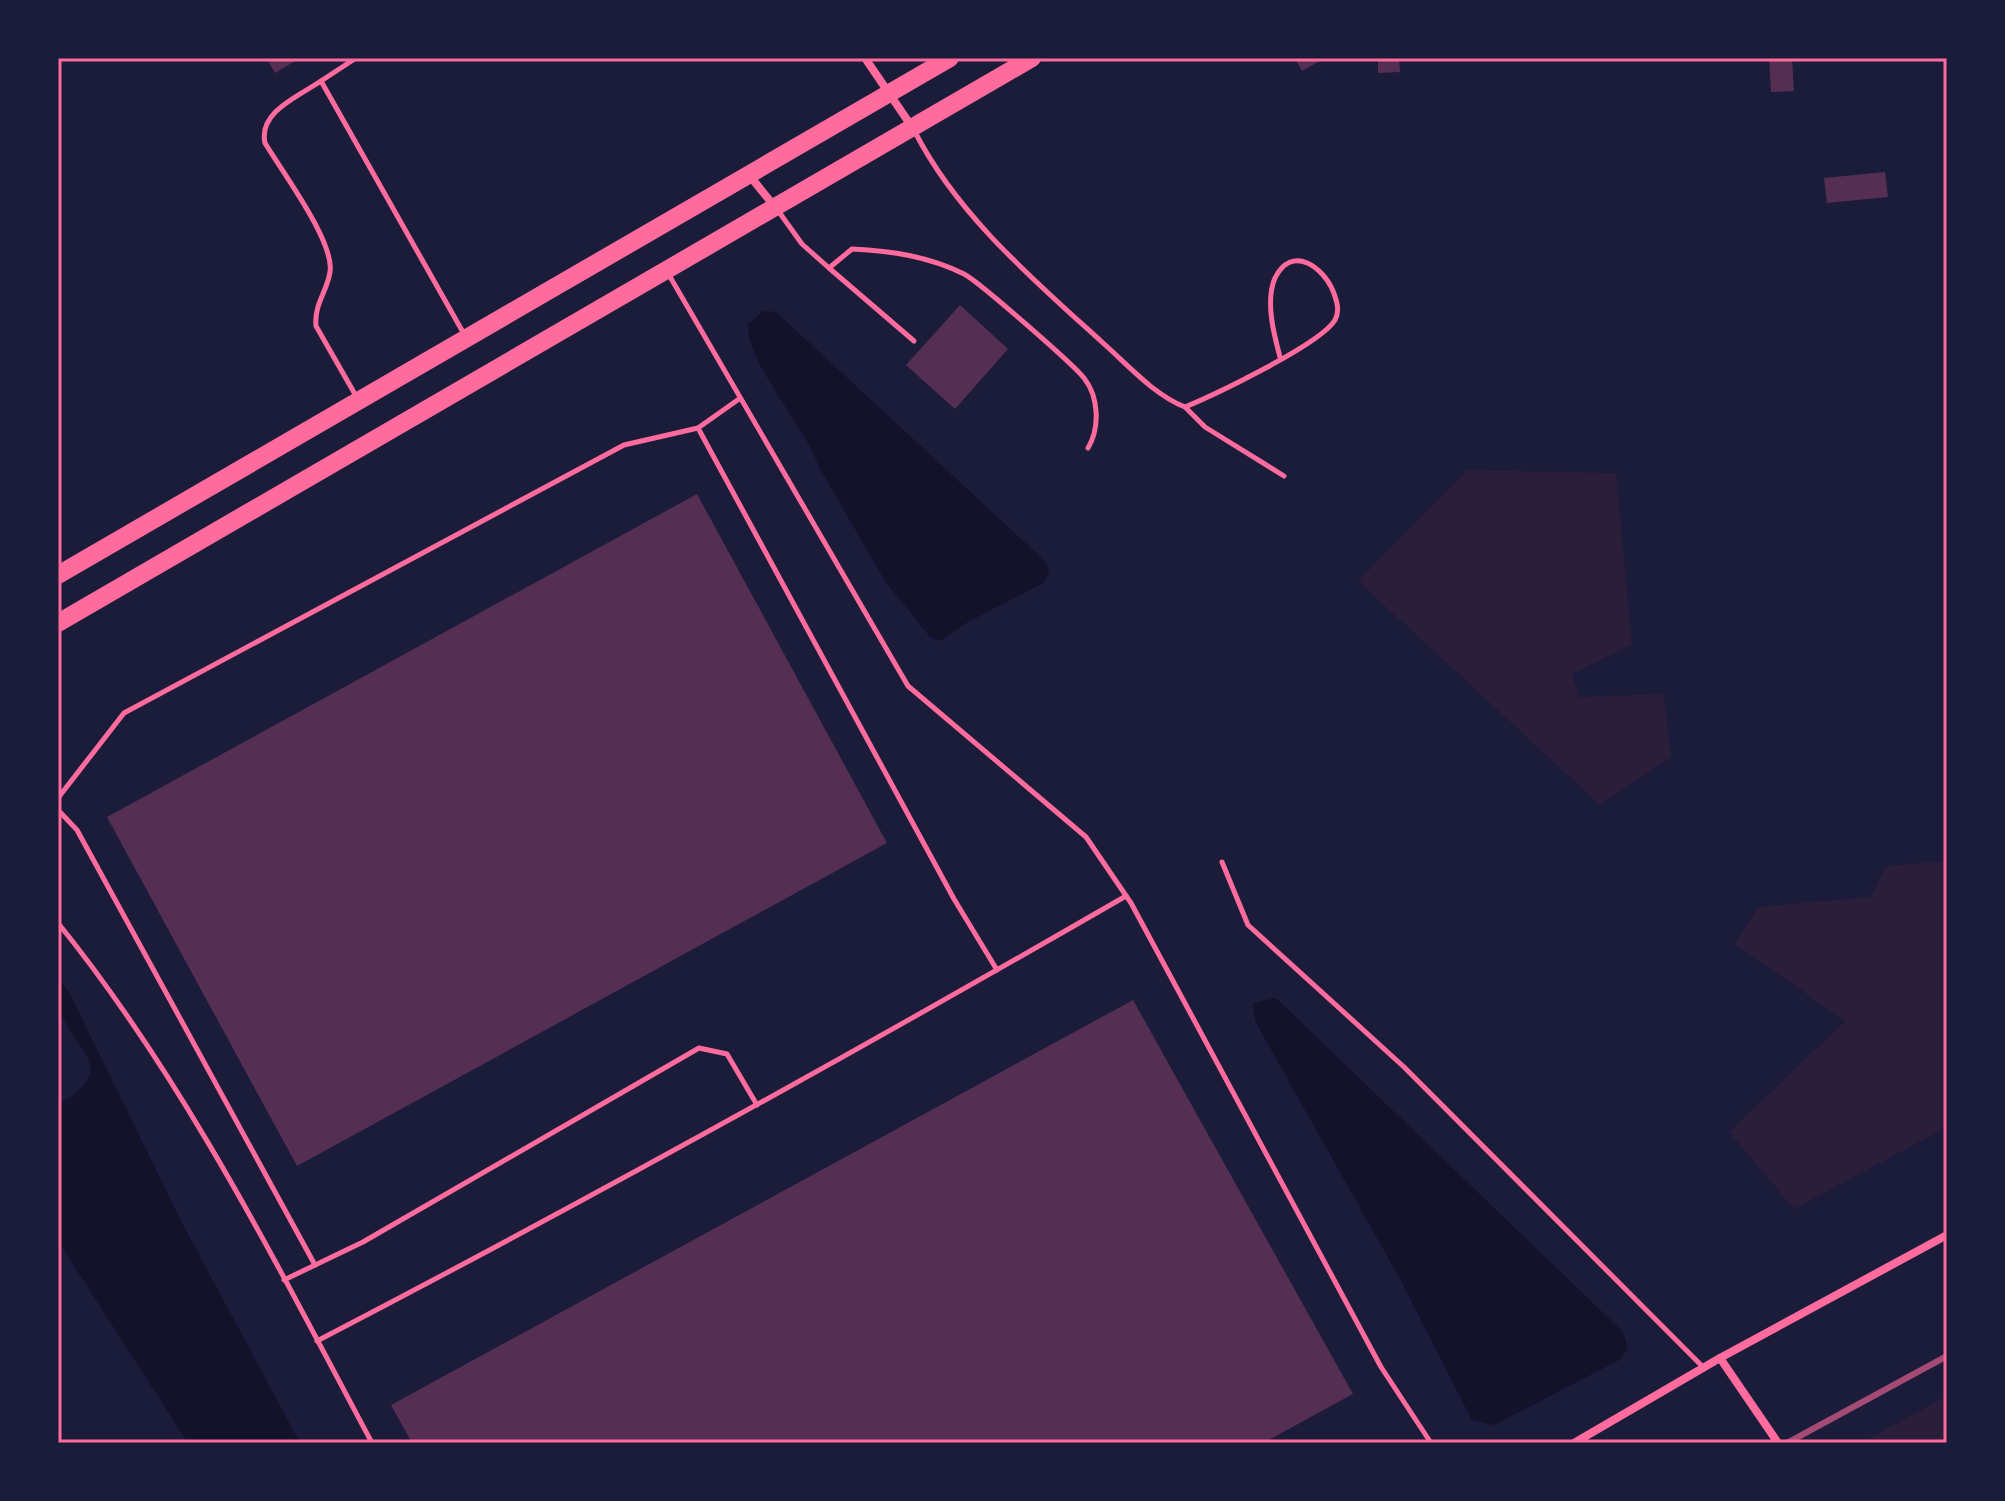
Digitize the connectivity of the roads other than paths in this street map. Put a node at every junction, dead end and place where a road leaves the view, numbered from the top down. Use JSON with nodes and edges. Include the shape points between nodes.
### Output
{"nodes":[{"id":1,"x":356,"y":58,"type":"edge"},
{"id":2,"x":865,"y":58,"type":"edge"},
{"id":3,"x":950,"y":58,"type":"edge"},
{"id":4,"x":1032,"y":58,"type":"edge"},
{"id":5,"x":321,"y":81,"type":"junction"},
{"id":6,"x":889,"y":93,"type":"junction"},
{"id":7,"x":913,"y":127,"type":"junction"},
{"id":8,"x":748,"y":175,"type":"junction"},
{"id":9,"x":775,"y":207,"type":"junction"},
{"id":10,"x":829,"y":268,"type":"junction"},
{"id":11,"x":666,"y":270,"type":"junction"},
{"id":12,"x":466,"y":338,"type":"junction"},
{"id":13,"x":914,"y":341,"type":"dead end"},
{"id":14,"x":1280,"y":357,"type":"junction"},
{"id":15,"x":739,"y":399,"type":"junction"},
{"id":16,"x":358,"y":401,"type":"junction"},
{"id":17,"x":1185,"y":407,"type":"junction"},
{"id":18,"x":698,"y":428,"type":"junction"},
{"id":19,"x":1088,"y":448,"type":"dead end"},
{"id":20,"x":1284,"y":476,"type":"dead end"},
{"id":21,"x":58,"y":575,"type":"edge"},
{"id":22,"x":58,"y":623,"type":"edge"},
{"id":23,"x":58,"y":798,"type":"edge"},
{"id":24,"x":58,"y":810,"type":"edge"},
{"id":25,"x":1222,"y":862,"type":"dead end"},
{"id":26,"x":1126,"y":896,"type":"junction"},
{"id":27,"x":58,"y":923,"type":"edge"},
{"id":28,"x":997,"y":970,"type":"junction"},
{"id":29,"x":757,"y":1105,"type":"junction"},
{"id":30,"x":1947,"y":1235,"type":"edge"},
{"id":31,"x":315,"y":1265,"type":"junction"},
{"id":32,"x":284,"y":1280,"type":"junction"},
{"id":33,"x":317,"y":1341,"type":"junction"},
{"id":34,"x":1720,"y":1358,"type":"junction"},
{"id":35,"x":1704,"y":1368,"type":"junction"},
{"id":36,"x":372,"y":1443,"type":"edge"},
{"id":37,"x":1431,"y":1443,"type":"edge"},
{"id":38,"x":1574,"y":1443,"type":"edge"},
{"id":39,"x":1778,"y":1443,"type":"edge"}],
"edges":[{"from":1,"to":5,"type":"lane"},
{"from":2,"to":6,"type":"street"},
{"from":3,"to":6,"type":"highway"},
{"from":4,"to":7,"type":"highway"},
{"from":5,"to":12,"type":"lane"},
{"from":5,"to":16,"type":"lane","via":[[268,119],[263,133],[325,243],[330,272],[315,313],[316,326]]},
{"from":6,"to":7,"type":"street"},
{"from":6,"to":8,"type":"highway"},
{"from":7,"to":9,"type":"highway"},
{"from":7,"to":17,"type":"lane","via":[[955,194],[1002,248],[1137,374]]},
{"from":8,"to":9,"type":"street"},
{"from":8,"to":12,"type":"highway"},
{"from":9,"to":10,"type":"lane","via":[[802,244]]},
{"from":9,"to":11,"type":"highway"},
{"from":10,"to":13,"type":"lane"},
{"from":10,"to":19,"type":"lane","via":[[852,249],[905,252],[965,274],[1086,379],[1097,416]]},
{"from":11,"to":15,"type":"lane"},
{"from":11,"to":22,"type":"highway"},
{"from":12,"to":16,"type":"highway"},
{"from":14,"to":14,"type":"lane","via":[[1326,331],[1336,319],[1338,304],[1327,276],[1313,263],[1286,264],[1275,279],[1273,331]]},
{"from":14,"to":17,"type":"lane"},
{"from":15,"to":18,"type":"lane"},
{"from":15,"to":26,"type":"lane","via":[[908,686],[1086,837]]},
{"from":16,"to":21,"type":"highway"},
{"from":17,"to":20,"type":"lane","via":[[1205,427]]},
{"from":18,"to":23,"type":"lane","via":[[624,445],[124,713]]},
{"from":18,"to":28,"type":"lane"},
{"from":24,"to":31,"type":"lane","via":[[75,827]]},
{"from":25,"to":35,"type":"lane","via":[[1248,925],[1404,1067]]},
{"from":26,"to":28,"type":"lane"},
{"from":26,"to":37,"type":"lane","via":[[1381,1367]]},
{"from":27,"to":32,"type":"lane","via":[[162,1067]]},
{"from":28,"to":29,"type":"lane"},
{"from":29,"to":31,"type":"lane","via":[[727,1054],[699,1048]]},
{"from":29,"to":33,"type":"lane"},
{"from":30,"to":34,"type":"street"},
{"from":31,"to":32,"type":"lane"},
{"from":32,"to":33,"type":"lane"},
{"from":33,"to":36,"type":"lane"},
{"from":34,"to":35,"type":"street"},
{"from":34,"to":39,"type":"street"},
{"from":35,"to":38,"type":"street"}]}
